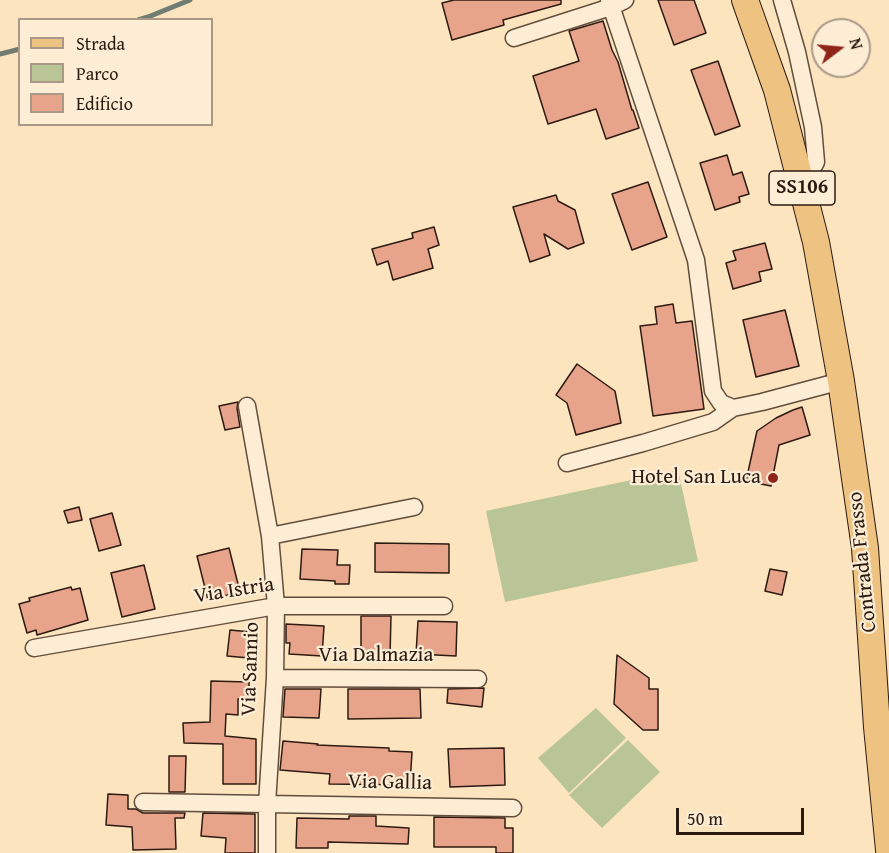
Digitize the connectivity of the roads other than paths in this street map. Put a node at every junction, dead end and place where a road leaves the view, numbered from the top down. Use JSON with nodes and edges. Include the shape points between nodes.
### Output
{"nodes":[{"id":1,"x":745,"y":0,"type":"edge"},
{"id":2,"x":782,"y":0,"type":"edge"},
{"id":3,"x":615,"y":2,"type":"edge"},
{"id":4,"x":513,"y":38,"type":"dead end"},
{"id":5,"x":802,"y":185,"type":"junction"},
{"id":6,"x":840,"y":381,"type":"junction"},
{"id":7,"x":247,"y":406,"type":"dead end"},
{"id":8,"x":733,"y":408,"type":"junction"},
{"id":9,"x":567,"y":463,"type":"dead end"},
{"id":10,"x":414,"y":507,"type":"dead end"},
{"id":11,"x":270,"y":536,"type":"junction"},
{"id":12,"x":276,"y":606,"type":"junction"},
{"id":13,"x":444,"y":606,"type":"dead end"},
{"id":14,"x":34,"y":648,"type":"dead end"},
{"id":15,"x":275,"y":678,"type":"junction"},
{"id":16,"x":478,"y":679,"type":"dead end"},
{"id":17,"x":143,"y":802,"type":"dead end"},
{"id":18,"x":267,"y":804,"type":"junction"},
{"id":19,"x":513,"y":808,"type":"dead end"},
{"id":20,"x":889,"y":850,"type":"edge"},
{"id":21,"x":267,"y":853,"type":"edge"}],
"edges":[{"from":1,"to":5,"type":"main road","name":"Contrada Frasso","number":"SS106","via":[[777,90]]},
{"from":2,"to":5,"type":"street","via":[[813,127],[816,162]]},
{"from":3,"to":4,"type":"street"},
{"from":3,"to":8,"type":"street","via":[[696,260],[713,391],[721,403]]},
{"from":5,"to":6,"type":"main road","name":"Contrada Frasso","number":"SS106"},
{"from":6,"to":8,"type":"street"},
{"from":6,"to":20,"type":"main road","name":"Contrada Frasso","number":"SS106","via":[[865,548]]},
{"from":7,"to":11,"type":"street","name":"Via Sannio"},
{"from":8,"to":9,"type":"street","via":[[713,422]]},
{"from":10,"to":11,"type":"street"},
{"from":11,"to":12,"type":"street","name":"Via Sannio"},
{"from":12,"to":13,"type":"street","name":"Via Istria"},
{"from":12,"to":14,"type":"street","name":"Via Istria"},
{"from":12,"to":15,"type":"street","name":"Via Sannio"},
{"from":15,"to":16,"type":"street","name":"Via Dalmazia"},
{"from":15,"to":18,"type":"street","name":"Via Sannio"},
{"from":17,"to":18,"type":"street"},
{"from":18,"to":19,"type":"street","name":"Via Gallia"},
{"from":18,"to":21,"type":"street","name":"Via Sannio"}]}
